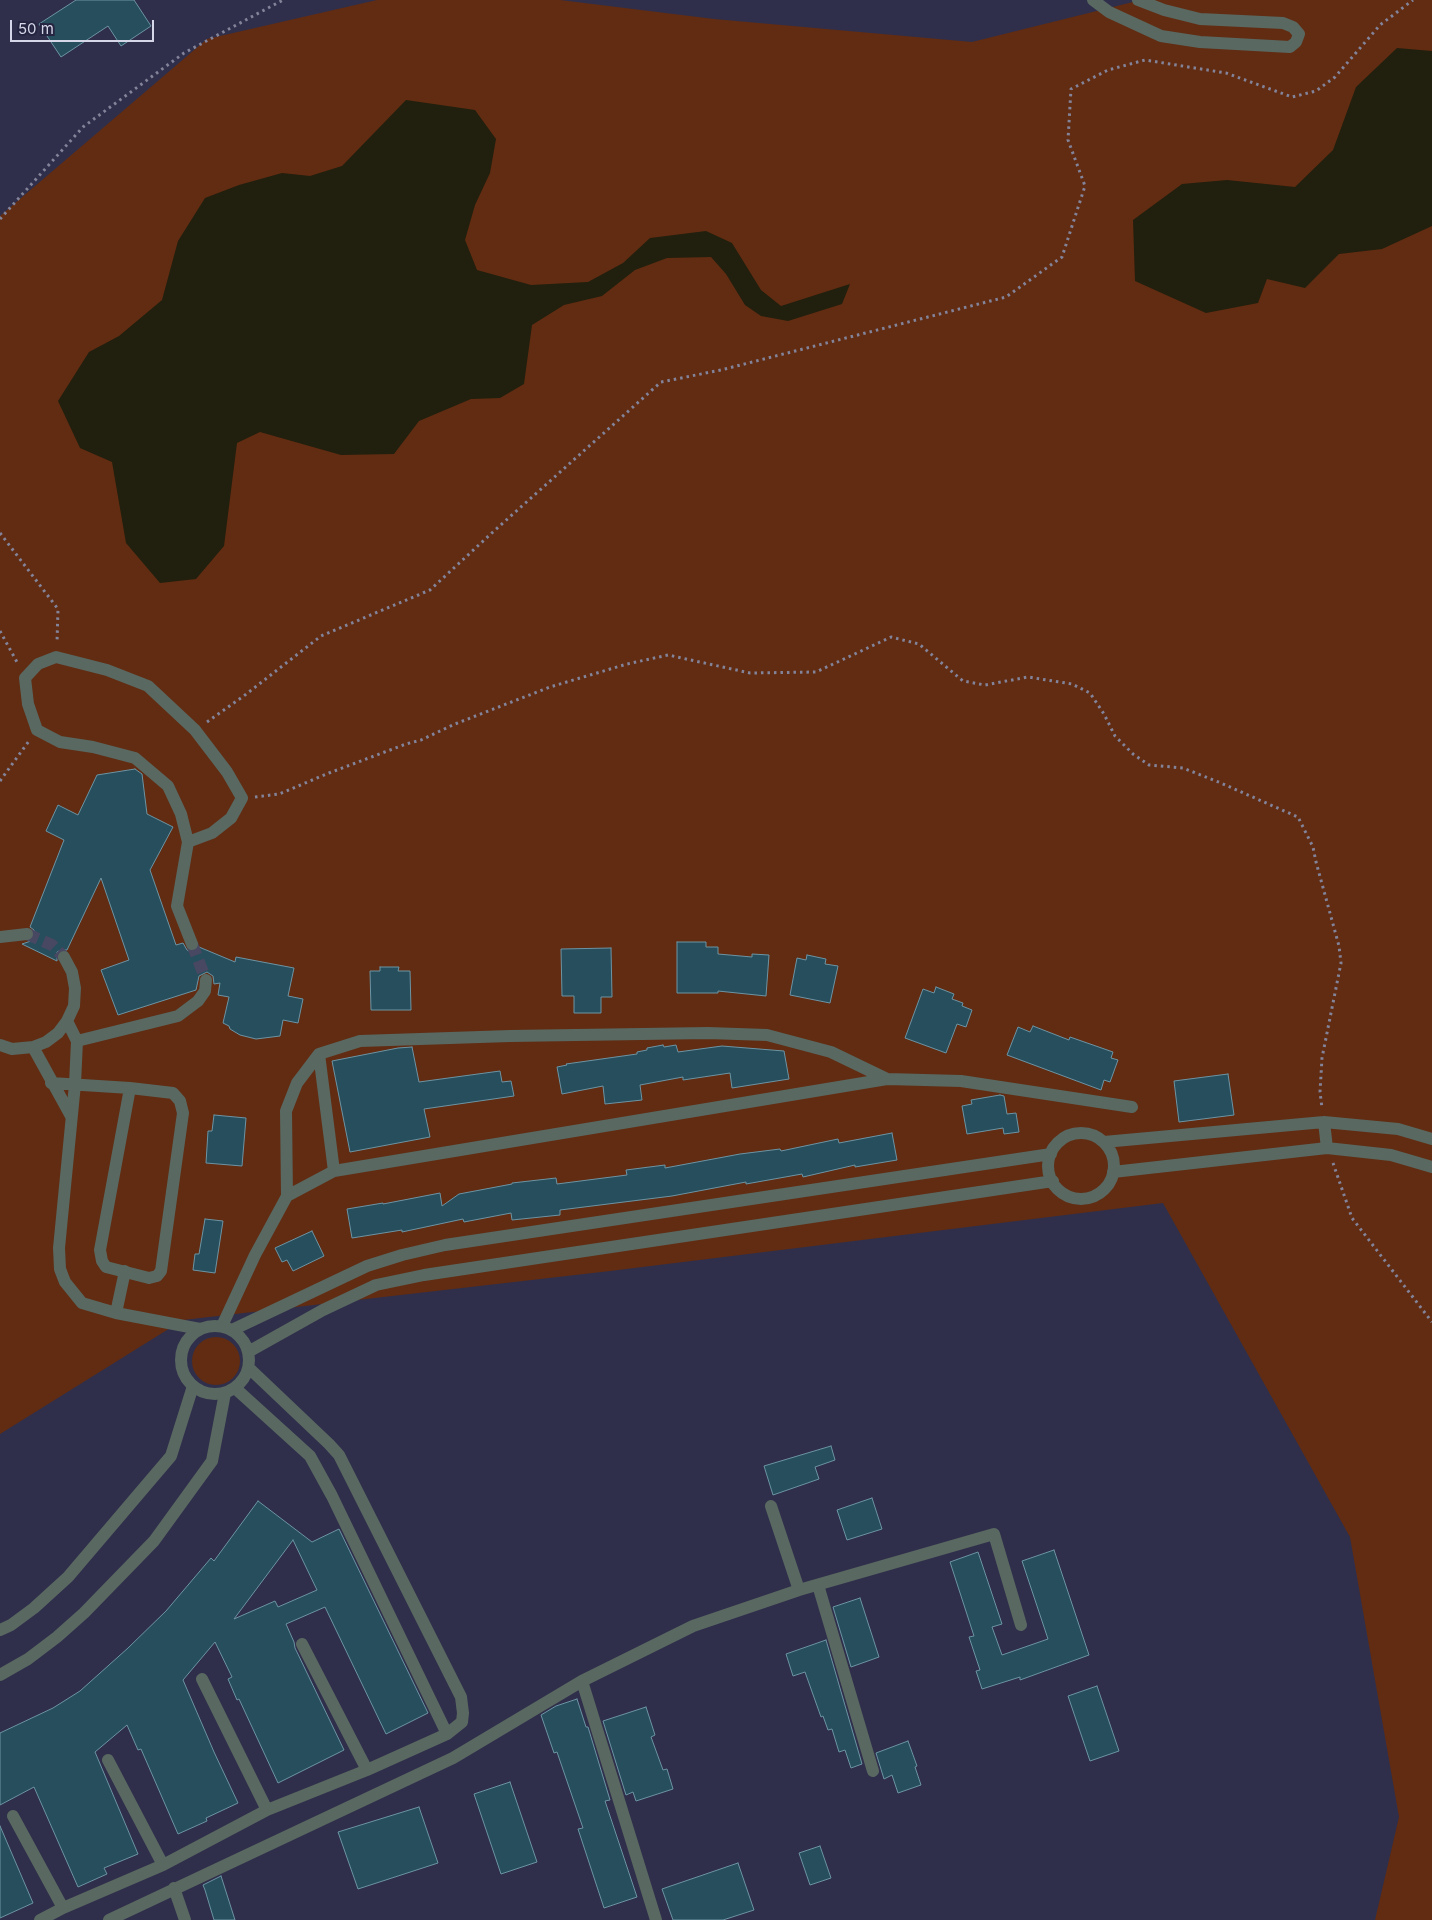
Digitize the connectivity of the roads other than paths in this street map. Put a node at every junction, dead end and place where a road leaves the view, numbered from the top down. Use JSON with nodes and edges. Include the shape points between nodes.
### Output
{"nodes":[{"id":1,"x":1093,"y":0,"type":"edge"},
{"id":2,"x":1138,"y":0,"type":"edge"},
{"id":3,"x":188,"y":842,"type":"junction"},
{"id":4,"x":27,"y":934,"type":"tunnel mouth"},
{"id":5,"x":0,"y":937,"type":"edge"},
{"id":6,"x":192,"y":944,"type":"tunnel mouth"},
{"id":7,"x":64,"y":957,"type":"tunnel mouth"},
{"id":8,"x":206,"y":980,"type":"tunnel mouth"},
{"id":9,"x":67,"y":1021,"type":"junction"},
{"id":10,"x":77,"y":1041,"type":"junction"},
{"id":11,"x":0,"y":1045,"type":"edge"},
{"id":12,"x":33,"y":1047,"type":"junction"},
{"id":13,"x":319,"y":1054,"type":"junction"},
{"id":14,"x":887,"y":1079,"type":"junction"},
{"id":15,"x":51,"y":1083,"type":"junction"},
{"id":16,"x":75,"y":1084,"type":"junction"},
{"id":17,"x":130,"y":1088,"type":"junction"},
{"id":18,"x":1132,"y":1107,"type":"dead end"},
{"id":19,"x":71,"y":1116,"type":"junction"},
{"id":20,"x":1324,"y":1122,"type":"junction"},
{"id":21,"x":1432,"y":1139,"type":"edge"},
{"id":22,"x":1104,"y":1142,"type":"junction"},
{"id":23,"x":1327,"y":1148,"type":"junction"},
{"id":24,"x":1051,"y":1154,"type":"junction"},
{"id":25,"x":1432,"y":1167,"type":"edge"},
{"id":26,"x":334,"y":1171,"type":"junction"},
{"id":27,"x":1113,"y":1172,"type":"junction"},
{"id":28,"x":1053,"y":1181,"type":"junction"},
{"id":29,"x":287,"y":1196,"type":"junction"},
{"id":30,"x":125,"y":1271,"type":"junction"},
{"id":31,"x":116,"y":1313,"type":"junction"},
{"id":32,"x":227,"y":1328,"type":"junction"},
{"id":33,"x":200,"y":1329,"type":"junction"},
{"id":34,"x":248,"y":1352,"type":"junction"},
{"id":35,"x":250,"y":1369,"type":"junction"},
{"id":36,"x":193,"y":1386,"type":"junction"},
{"id":37,"x":230,"y":1390,"type":"junction"},
{"id":38,"x":771,"y":1506,"type":"dead end"},
{"id":39,"x":818,"y":1585,"type":"junction"},
{"id":40,"x":799,"y":1590,"type":"junction"},
{"id":41,"x":1021,"y":1625,"type":"dead end"},
{"id":42,"x":0,"y":1630,"type":"edge"},
{"id":43,"x":302,"y":1644,"type":"dead end"},
{"id":44,"x":0,"y":1675,"type":"edge"},
{"id":45,"x":202,"y":1679,"type":"dead end"},
{"id":46,"x":582,"y":1681,"type":"junction"},
{"id":47,"x":447,"y":1734,"type":"junction"},
{"id":48,"x":108,"y":1760,"type":"dead end"},
{"id":49,"x":367,"y":1770,"type":"junction"},
{"id":50,"x":873,"y":1771,"type":"dead end"},
{"id":51,"x":267,"y":1810,"type":"junction"},
{"id":52,"x":13,"y":1816,"type":"dead end"},
{"id":53,"x":163,"y":1865,"type":"junction"},
{"id":54,"x":174,"y":1888,"type":"junction"},
{"id":55,"x":63,"y":1908,"type":"junction"},
{"id":56,"x":40,"y":1920,"type":"edge"},
{"id":57,"x":109,"y":1920,"type":"edge"},
{"id":58,"x":185,"y":1920,"type":"edge"},
{"id":59,"x":656,"y":1920,"type":"edge"}],
"edges":[{"from":1,"to":2,"type":"street","via":[[1109,12],[1161,36],[1190,41],[1290,47],[1299,34],[1293,27],[1283,24],[1200,19]]},
{"from":3,"to":3,"type":"street","via":[[181,814],[168,786],[135,758],[60,742],[37,730],[28,704],[25,678],[38,664],[56,658],[107,670],[148,686],[195,730],[242,798],[231,818],[212,833]]},
{"from":3,"to":6,"type":"street","via":[[177,906]]},
{"from":4,"to":5,"type":"street"},
{"from":7,"to":9,"type":"street","via":[[76,988],[74,1006]]},
{"from":8,"to":10,"type":"street","via":[[205,991],[198,1001],[178,1016]]},
{"from":9,"to":10,"type":"street"},
{"from":9,"to":12,"type":"street","via":[[58,1033]]},
{"from":10,"to":16,"type":"street"},
{"from":11,"to":12,"type":"street","via":[[12,1049]]},
{"from":12,"to":15,"type":"street"},
{"from":13,"to":14,"type":"street","via":[[360,1041],[708,1033],[767,1035],[830,1052]]},
{"from":13,"to":26,"type":"street"},
{"from":13,"to":29,"type":"street","via":[[297,1084],[286,1111]]},
{"from":14,"to":18,"type":"street","via":[[961,1081]]},
{"from":14,"to":26,"type":"street"},
{"from":15,"to":16,"type":"street"},
{"from":15,"to":19,"type":"street"},
{"from":16,"to":17,"type":"street"},
{"from":16,"to":19,"type":"street"},
{"from":17,"to":30,"type":"street","via":[[100,1250],[106,1267]]},
{"from":17,"to":30,"type":"street","via":[[173,1093],[180,1101],[183,1113],[161,1271],[149,1278]]},
{"from":19,"to":31,"type":"street","via":[[58,1248],[60,1269],[65,1282],[82,1303]]},
{"from":20,"to":21,"type":"street","via":[[1398,1129]]},
{"from":20,"to":22,"type":"street"},
{"from":20,"to":23,"type":"street"},
{"from":22,"to":24,"type":"street","via":[[1085,1133],[1074,1133],[1056,1144]]},
{"from":22,"to":27,"type":"street","via":[[1111,1151]]},
{"from":23,"to":25,"type":"street","via":[[1391,1154]]},
{"from":23,"to":27,"type":"street"},
{"from":24,"to":28,"type":"street","via":[[1049,1172]]},
{"from":24,"to":32,"type":"street","via":[[445,1245],[367,1266]]},
{"from":26,"to":29,"type":"street"},
{"from":27,"to":28,"type":"street","via":[[1104,1190],[1086,1198],[1067,1195]]},
{"from":28,"to":34,"type":"street","via":[[376,1285]]},
{"from":29,"to":32,"type":"street","via":[[255,1255]]},
{"from":30,"to":31,"type":"street"},
{"from":31,"to":33,"type":"street"},
{"from":32,"to":33,"type":"street","via":[[211,1325]]},
{"from":32,"to":34,"type":"street","via":[[241,1337]]},
{"from":33,"to":36,"type":"street","via":[[184,1344],[181,1355],[185,1377]]},
{"from":34,"to":35,"type":"street"},
{"from":35,"to":37,"type":"street","via":[[243,1380]]},
{"from":35,"to":47,"type":"street","via":[[339,1455],[461,1696],[462,1722]]},
{"from":36,"to":37,"type":"street","via":[[207,1393]]},
{"from":36,"to":42,"type":"street","via":[[172,1456],[68,1577],[34,1608]]},
{"from":37,"to":44,"type":"street","via":[[212,1461],[154,1541],[58,1637],[28,1660]]},
{"from":37,"to":47,"type":"street","via":[[310,1456]]},
{"from":38,"to":40,"type":"street"},
{"from":39,"to":40,"type":"street"},
{"from":39,"to":41,"type":"street","via":[[994,1534]]},
{"from":39,"to":50,"type":"street"},
{"from":40,"to":46,"type":"street","via":[[693,1626]]},
{"from":43,"to":49,"type":"street"},
{"from":45,"to":51,"type":"street"},
{"from":46,"to":54,"type":"street","via":[[453,1758]]},
{"from":46,"to":59,"type":"street"},
{"from":47,"to":49,"type":"street"},
{"from":48,"to":53,"type":"street"},
{"from":49,"to":51,"type":"street"},
{"from":51,"to":53,"type":"street"},
{"from":52,"to":55,"type":"street"},
{"from":53,"to":55,"type":"street"},
{"from":54,"to":57,"type":"street"},
{"from":54,"to":58,"type":"street"},
{"from":55,"to":56,"type":"street"}]}
